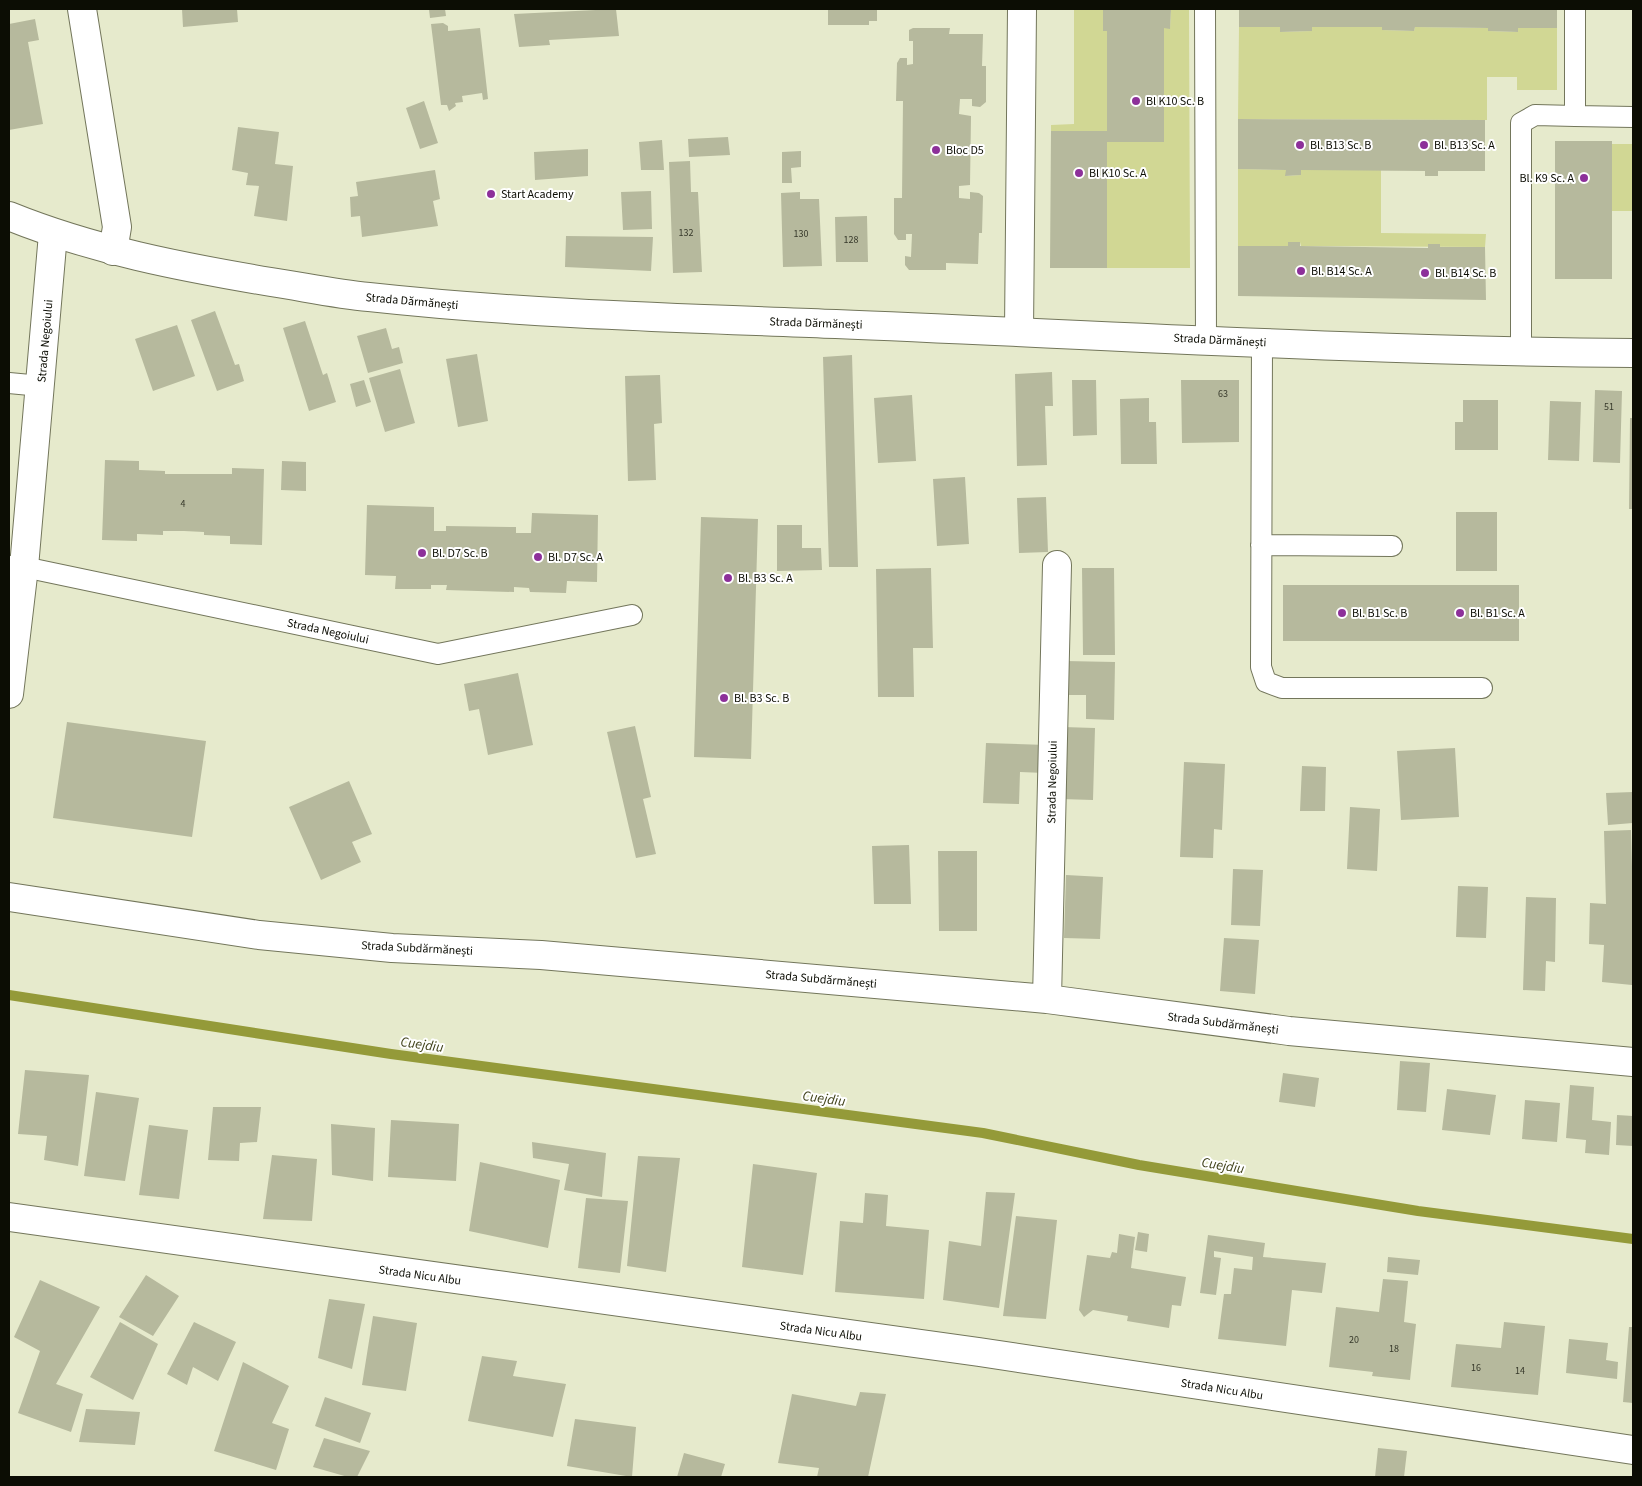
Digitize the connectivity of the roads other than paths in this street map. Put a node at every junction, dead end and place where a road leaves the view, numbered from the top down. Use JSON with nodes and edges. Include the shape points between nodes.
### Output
{"nodes":[{"id":1,"x":82,"y":9,"type":"edge"},
{"id":2,"x":1022,"y":9,"type":"edge"},
{"id":3,"x":1205,"y":9,"type":"edge"},
{"id":4,"x":1576,"y":9,"type":"edge"},
{"id":5,"x":1575,"y":116,"type":"junction"},
{"id":6,"x":1633,"y":117,"type":"edge"},
{"id":7,"x":9,"y":216,"type":"edge"},
{"id":8,"x":53,"y":234,"type":"junction"},
{"id":9,"x":113,"y":251,"type":"junction"},
{"id":10,"x":1019,"y":332,"type":"junction"},
{"id":11,"x":1206,"y":340,"type":"junction"},
{"id":12,"x":1262,"y":342,"type":"junction"},
{"id":13,"x":1521,"y":352,"type":"junction"},
{"id":14,"x":1633,"y":353,"type":"edge"},
{"id":15,"x":9,"y":383,"type":"edge"},
{"id":16,"x":41,"y":386,"type":"junction"},
{"id":17,"x":1261,"y":545,"type":"junction"},
{"id":18,"x":1392,"y":546,"type":"dead end"},
{"id":19,"x":1057,"y":566,"type":"dead end"},
{"id":20,"x":17,"y":567,"type":"edge"},
{"id":21,"x":632,"y":615,"type":"dead end"},
{"id":22,"x":1482,"y":688,"type":"dead end"},
{"id":23,"x":9,"y":694,"type":"edge"},
{"id":24,"x":9,"y":897,"type":"edge"},
{"id":25,"x":1047,"y":999,"type":"junction"},
{"id":26,"x":1633,"y":1062,"type":"edge"},
{"id":27,"x":9,"y":1217,"type":"edge"},
{"id":28,"x":1633,"y":1450,"type":"edge"}],
"edges":[{"from":1,"to":9,"type":"street","via":[[117,227]]},
{"from":2,"to":10,"type":"street"},
{"from":3,"to":11,"type":"lane"},
{"from":4,"to":5,"type":"lane"},
{"from":5,"to":6,"type":"lane"},
{"from":5,"to":13,"type":"lane","via":[[1535,115],[1521,124]]},
{"from":7,"to":8,"type":"street","name":"Strada Dărmănești"},
{"from":8,"to":9,"type":"street","name":"Strada Dărmănești"},
{"from":8,"to":16,"type":"street","name":"Strada Negoiului"},
{"from":9,"to":10,"type":"street","name":"Strada Dărmănești","via":[[191,269],[365,297],[505,309]]},
{"from":10,"to":11,"type":"street","name":"Strada Dărmănești"},
{"from":11,"to":12,"type":"street","name":"Strada Dărmănești"},
{"from":12,"to":13,"type":"street","name":"Strada Dărmănești"},
{"from":12,"to":17,"type":"lane"},
{"from":13,"to":14,"type":"street","name":"Strada Dărmănești"},
{"from":15,"to":16,"type":"lane"},
{"from":16,"to":20,"type":"street","name":"Strada Negoiului"},
{"from":17,"to":18,"type":"lane"},
{"from":17,"to":22,"type":"lane","via":[[1261,667],[1266,682],[1282,688]]},
{"from":19,"to":25,"type":"street","name":"Strada Negoiului"},
{"from":20,"to":21,"type":"lane","name":"Strada Negoiului","via":[[438,654]]},
{"from":20,"to":23,"type":"street","name":"Strada Negoiului"},
{"from":24,"to":25,"type":"street","name":"Strada Subdărmănești","via":[[269,936],[392,948],[551,955]]},
{"from":25,"to":26,"type":"street","name":"Strada Subdărmănești","via":[[1289,1031]]},
{"from":27,"to":28,"type":"street","name":"Strada Nicu Albu","via":[[989,1354]]}]}
